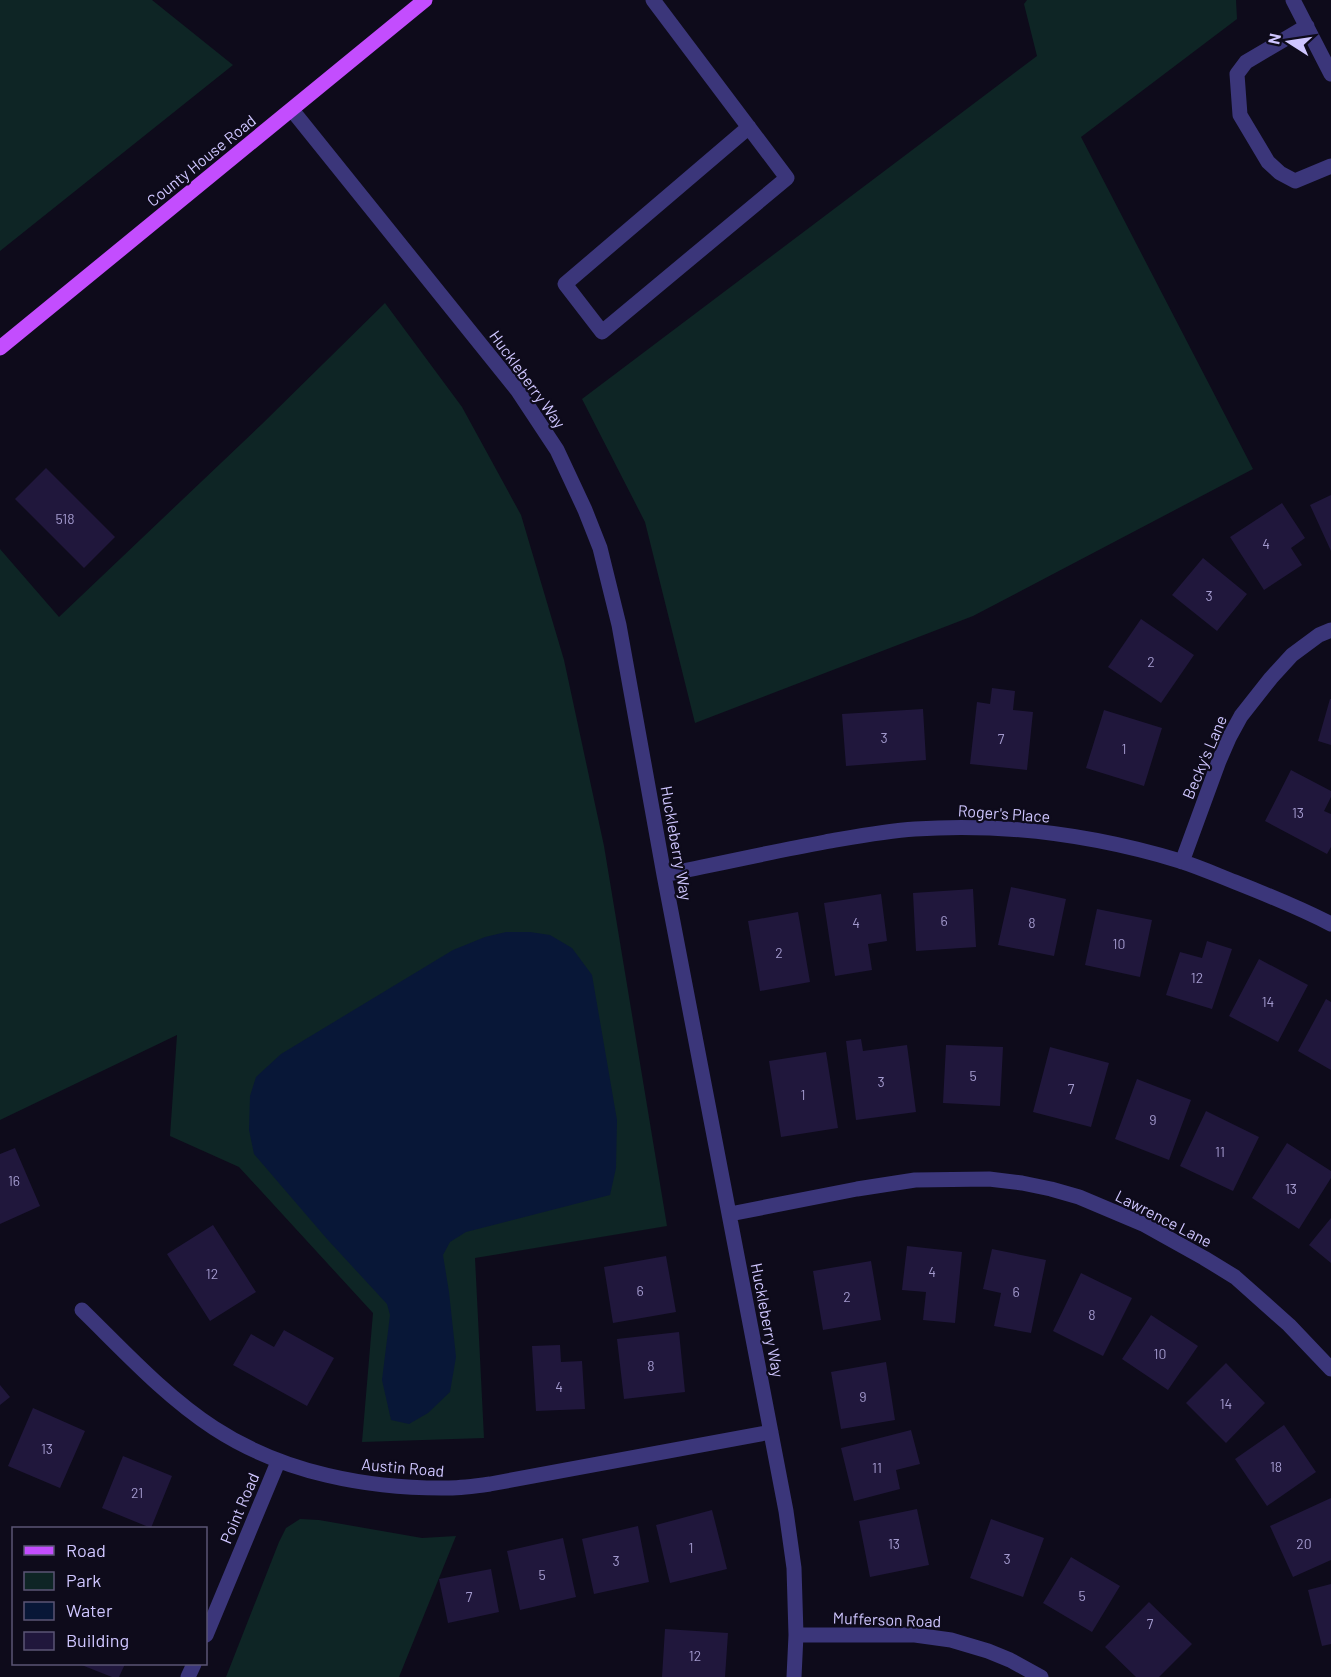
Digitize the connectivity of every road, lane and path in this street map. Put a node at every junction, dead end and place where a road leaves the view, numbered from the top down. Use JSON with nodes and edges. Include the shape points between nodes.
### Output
{"nodes":[{"id":1,"x":425,"y":0,"type":"edge"},
{"id":2,"x":653,"y":0,"type":"edge"},
{"id":3,"x":1293,"y":0,"type":"edge"},
{"id":4,"x":1307,"y":26,"type":"junction"},
{"id":5,"x":1331,"y":74,"type":"edge"},
{"id":6,"x":292,"y":110,"type":"junction"},
{"id":7,"x":749,"y":127,"type":"junction"},
{"id":8,"x":1331,"y":166,"type":"edge"},
{"id":9,"x":0,"y":348,"type":"edge"},
{"id":10,"x":1331,"y":630,"type":"edge"},
{"id":11,"x":1182,"y":862,"type":"junction"},
{"id":12,"x":664,"y":875,"type":"junction"},
{"id":13,"x":1331,"y":924,"type":"edge"},
{"id":14,"x":729,"y":1214,"type":"junction"},
{"id":15,"x":82,"y":1310,"type":"dead end"},
{"id":16,"x":1331,"y":1369,"type":"edge"},
{"id":17,"x":771,"y":1432,"type":"junction"},
{"id":18,"x":278,"y":1462,"type":"junction"},
{"id":19,"x":207,"y":1633,"type":"edge"},
{"id":20,"x":796,"y":1635,"type":"junction"},
{"id":21,"x":794,"y":1677,"type":"edge"},
{"id":22,"x":1041,"y":1677,"type":"edge"}],
"edges":[{"from":1,"to":6,"type":"main road","name":"County House Road"},
{"from":2,"to":7,"type":"street"},
{"from":3,"to":4,"type":"street"},
{"from":4,"to":5,"type":"street"},
{"from":4,"to":8,"type":"street","via":[[1246,62],[1237,74],[1240,115],[1268,162],[1287,177],[1295,181]]},
{"from":6,"to":9,"type":"main road","name":"County House Road"},
{"from":6,"to":12,"type":"street","name":"Huckleberry Way","via":[[518,390],[557,450],[597,539],[611,586]]},
{"from":7,"to":7,"type":"street","via":[[565,284],[602,332],[787,178]]},
{"from":10,"to":11,"type":"street","name":"Becky's Lane","via":[[1292,655],[1241,716],[1219,760]]},
{"from":11,"to":12,"type":"street","name":"Roger's Place","via":[[1122,845],[980,826],[863,835]]},
{"from":11,"to":13,"type":"street","name":"Roger's Place"},
{"from":12,"to":14,"type":"street","name":"Huckleberry Way"},
{"from":14,"to":16,"type":"street","name":"Lawrence Lane","via":[[915,1180],[989,1179],[1051,1189],[1143,1224],[1235,1278]]},
{"from":14,"to":17,"type":"street","name":"Huckleberry Way"},
{"from":15,"to":18,"type":"street","name":"Austin Road","via":[[183,1405],[214,1428]]},
{"from":17,"to":18,"type":"street","name":"Austin Road","via":[[451,1488],[354,1481]]},
{"from":17,"to":20,"type":"street","name":"Huckleberry Way","via":[[794,1568]]},
{"from":18,"to":19,"type":"street","name":"Point Road"},
{"from":20,"to":21,"type":"street","name":"Huckleberry Way"},
{"from":20,"to":22,"type":"street","name":"Mufferson Road","via":[[915,1635],[951,1640],[1010,1660]]}]}
